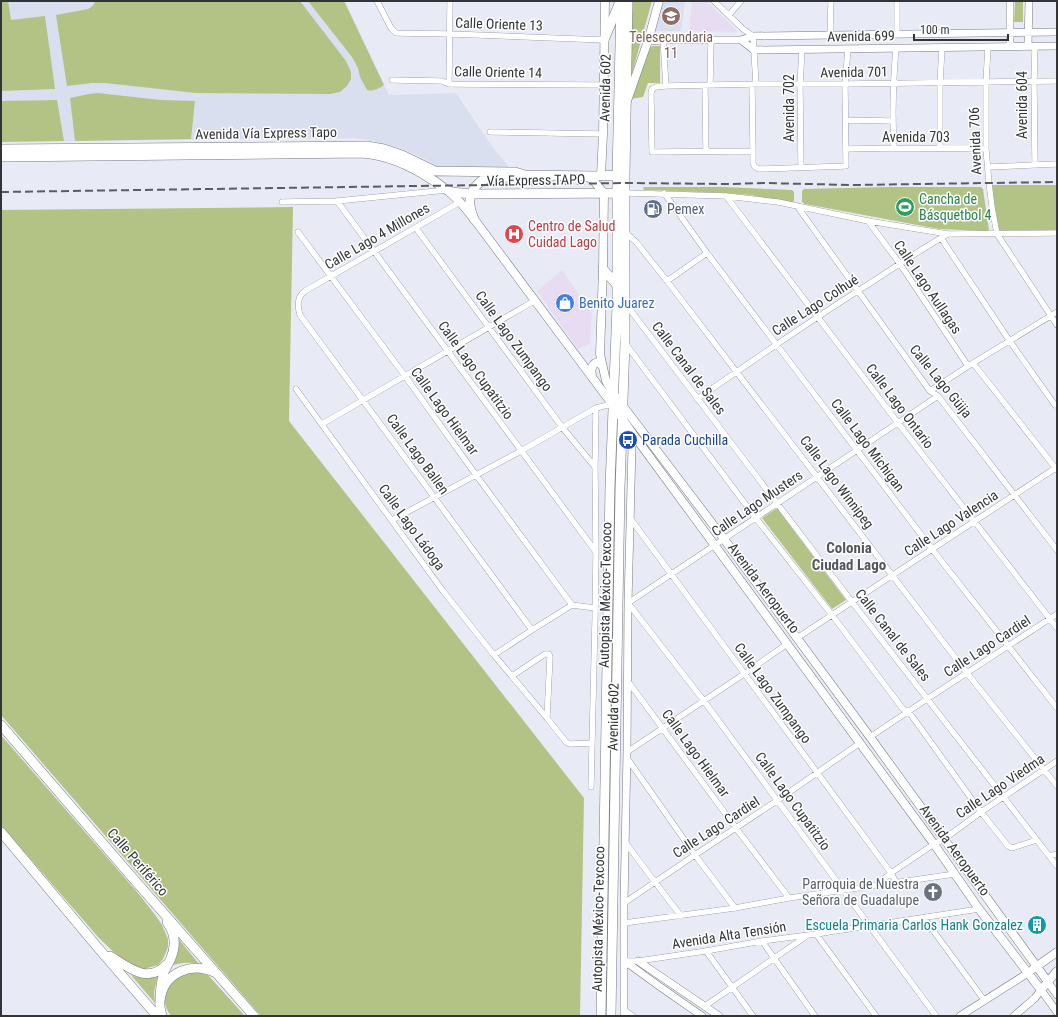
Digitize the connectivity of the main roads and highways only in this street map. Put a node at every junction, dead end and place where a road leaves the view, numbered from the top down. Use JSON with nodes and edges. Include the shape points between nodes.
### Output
{"nodes":[{"id":1,"x":604,"y":1,"type":"edge"},
{"id":2,"x":620,"y":1,"type":"edge"},
{"id":3,"x":628,"y":1,"type":"edge"},
{"id":4,"x":659,"y":1,"type":"edge"},
{"id":5,"x":604,"y":40,"type":"junction"},
{"id":6,"x":626,"y":106,"type":"junction"},
{"id":7,"x":1,"y":149,"type":"edge"},
{"id":8,"x":1,"y":157,"type":"edge"},
{"id":9,"x":525,"y":175,"type":"junction"},
{"id":10,"x":621,"y":175,"type":"junction"},
{"id":11,"x":585,"y":176,"type":"junction"},
{"id":12,"x":601,"y":176,"type":"junction"},
{"id":13,"x":445,"y":188,"type":"junction"},
{"id":14,"x":604,"y":193,"type":"junction"},
{"id":15,"x":622,"y":193,"type":"junction"},
{"id":16,"x":471,"y":194,"type":"junction"},
{"id":17,"x":474,"y":219,"type":"junction"},
{"id":18,"x":603,"y":269,"type":"junction"},
{"id":19,"x":617,"y":285,"type":"junction"},
{"id":20,"x":602,"y":366,"type":"junction"},
{"id":21,"x":592,"y":377,"type":"junction"},
{"id":22,"x":613,"y":393,"type":"junction"},
{"id":23,"x":612,"y":404,"type":"junction"},
{"id":24,"x":623,"y":405,"type":"junction"},
{"id":25,"x":622,"y":419,"type":"junction"},
{"id":26,"x":833,"y":687,"type":"junction"},
{"id":27,"x":823,"y":694,"type":"junction"},
{"id":28,"x":1,"y":725,"type":"edge"},
{"id":29,"x":1,"y":832,"type":"edge"},
{"id":30,"x":131,"y":876,"type":"junction"},
{"id":31,"x":99,"y":949,"type":"junction"},
{"id":32,"x":1057,"y":952,"type":"edge"},
{"id":33,"x":1037,"y":966,"type":"junction"},
{"id":34,"x":166,"y":968,"type":"junction"},
{"id":35,"x":185,"y":970,"type":"junction"},
{"id":36,"x":1057,"y":971,"type":"edge"},
{"id":37,"x":1028,"y":972,"type":"junction"},
{"id":38,"x":220,"y":976,"type":"junction"},
{"id":39,"x":1048,"y":982,"type":"junction"},
{"id":40,"x":160,"y":1000,"type":"junction"},
{"id":41,"x":158,"y":1016,"type":"edge"},
{"id":42,"x":162,"y":1016,"type":"edge"},
{"id":43,"x":254,"y":1016,"type":"edge"},
{"id":44,"x":601,"y":1016,"type":"edge"},
{"id":45,"x":610,"y":1016,"type":"edge"}],
"edges":[{"from":1,"to":5,"type":"main road"},
{"from":2,"to":5,"type":"main road"},
{"from":2,"to":10,"type":"main road","name":"Avenida 602"},
{"from":3,"to":6,"type":"main road","name":"Avenida 602"},
{"from":4,"to":6,"type":"main road","name":"Avenida 602"},
{"from":5,"to":12,"type":"main road"},
{"from":6,"to":10,"type":"main road","name":"Avenida 602"},
{"from":7,"to":9,"type":"main road","name":"Avenida Vía Express Tapo","via":[[366,146],[402,155],[435,171],[515,172]]},
{"from":8,"to":13,"type":"main road","name":"Avenida Vía Express Tapo","via":[[366,154],[390,158],[404,164]]},
{"from":9,"to":11,"type":"main road"},
{"from":9,"to":16,"type":"main road","via":[[484,179]]},
{"from":10,"to":12,"type":"main road"},
{"from":10,"to":15,"type":"main road","name":"Autopista México-Texcoco"},
{"from":11,"to":12,"type":"main road"},
{"from":11,"to":14,"type":"main road","via":[[593,180]]},
{"from":13,"to":16,"type":"main road","name":"Vía Express TAPO"},
{"from":13,"to":17,"type":"main road","name":"Avenida Aeropuerto"},
{"from":14,"to":15,"type":"main road","name":"Vía Express TAPO"},
{"from":14,"to":16,"type":"main road","name":"Vía Express TAPO"},
{"from":14,"to":18,"type":"main road","name":"Avenida Aeropuerto"},
{"from":15,"to":19,"type":"main road","name":"Autopista México-Texcoco"},
{"from":15,"to":24,"type":"main road","name":"Autopista México-Texcoco","via":[[625,232]]},
{"from":16,"to":17,"type":"main road","via":[[470,206]]},
{"from":17,"to":21,"type":"main road","name":"Avenida Aeropuerto"},
{"from":18,"to":19,"type":"main road"},
{"from":18,"to":20,"type":"main road","name":"Avenida Aeropuerto","via":[[600,348]]},
{"from":19,"to":22,"type":"main road","name":"Autopista México-Texcoco"},
{"from":20,"to":21,"type":"main road","via":[[598,362],[593,364]]},
{"from":20,"to":22,"type":"main road","name":"Avenida Aeropuerto"},
{"from":21,"to":23,"type":"main road","name":"Avenida Aeropuerto"},
{"from":22,"to":23,"type":"main road","name":"Autopista México-Texcoco"},
{"from":22,"to":24,"type":"main road","name":"Avenida Aeropuerto"},
{"from":23,"to":25,"type":"main road","name":"Avenida Aeropuerto"},
{"from":23,"to":44,"type":"main road","name":"Autopista México-Texcoco"},
{"from":24,"to":25,"type":"main road","name":"Autopista México-Texcoco"},
{"from":24,"to":26,"type":"main road","name":"Avenida Aeropuerto"},
{"from":25,"to":27,"type":"main road","name":"Avenida Aeropuerto"},
{"from":25,"to":45,"type":"main road","name":"Autopista México-Texcoco"},
{"from":26,"to":27,"type":"main road"},
{"from":26,"to":33,"type":"main road","name":"Avenida Aeropuerto"},
{"from":27,"to":37,"type":"main road","name":"Avenida Aeropuerto"},
{"from":28,"to":30,"type":"main road","name":"Calle Periférico"},
{"from":29,"to":31,"type":"main road"},
{"from":30,"to":34,"type":"main road","via":[[172,931],[174,947]]},
{"from":30,"to":38,"type":"main road","name":"Calle Periférico"},
{"from":31,"to":34,"type":"main road","via":[[141,973]]},
{"from":31,"to":41,"type":"main road"},
{"from":32,"to":33,"type":"main road"},
{"from":33,"to":37,"type":"main road"},
{"from":33,"to":39,"type":"main road","name":"Avenida Aeropuerto"},
{"from":34,"to":35,"type":"main road"},
{"from":34,"to":40,"type":"main road"},
{"from":35,"to":38,"type":"main road","via":[[211,970]]},
{"from":35,"to":40,"type":"main road","via":[[169,980]]},
{"from":36,"to":39,"type":"main road"},
{"from":37,"to":39,"type":"main road","name":"Avenida Aeropuerto","via":[[1041,990]]},
{"from":38,"to":43,"type":"main road","name":"Calle Periférico"},
{"from":40,"to":42,"type":"main road"}]}
